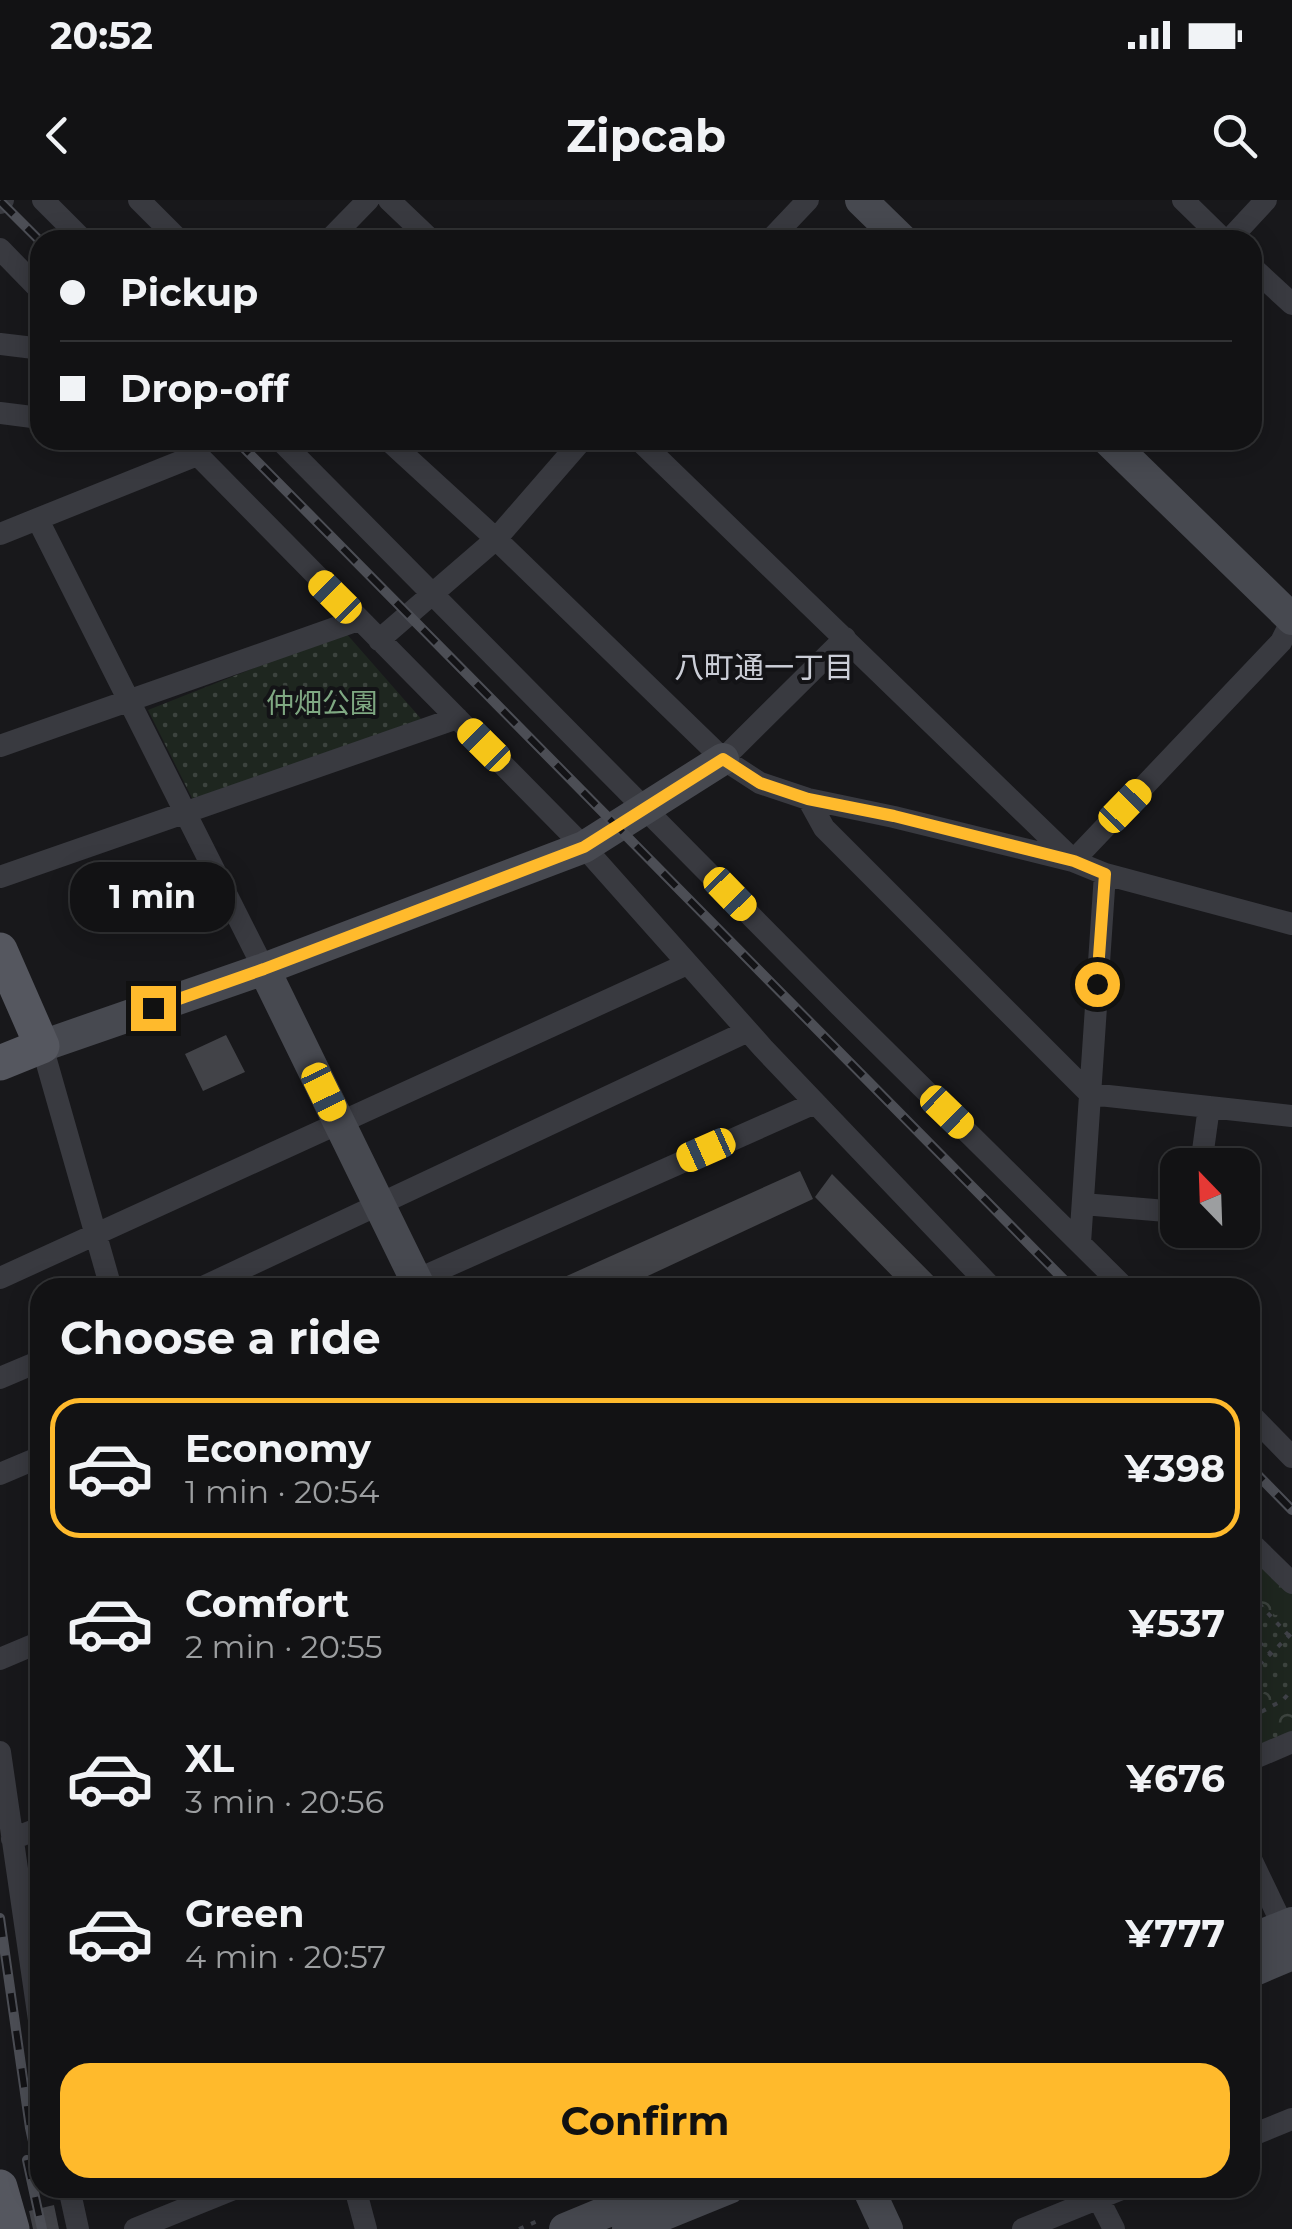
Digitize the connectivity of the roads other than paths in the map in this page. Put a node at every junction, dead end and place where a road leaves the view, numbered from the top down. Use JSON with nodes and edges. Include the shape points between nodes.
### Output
{"nodes":[{"id":1,"x":43,"y":200,"type":"edge"},
{"id":2,"x":139,"y":200,"type":"edge"},
{"id":3,"x":368,"y":200,"type":"edge"},
{"id":4,"x":389,"y":200,"type":"edge"},
{"id":5,"x":808,"y":200,"type":"edge"},
{"id":6,"x":861,"y":200,"type":"edge"},
{"id":7,"x":1183,"y":200,"type":"edge"},
{"id":8,"x":1266,"y":200,"type":"edge"},
{"id":9,"x":73,"y":230,"type":"edge"},
{"id":10,"x":168,"y":230,"type":"edge"},
{"id":11,"x":339,"y":230,"type":"edge"},
{"id":12,"x":420,"y":230,"type":"edge"},
{"id":13,"x":780,"y":230,"type":"edge"},
{"id":14,"x":892,"y":230,"type":"edge"},
{"id":15,"x":1216,"y":230,"type":"edge"},
{"id":16,"x":1237,"y":230,"type":"edge"},
{"id":17,"x":0,"y":248,"type":"edge"},
{"id":18,"x":1262,"y":276,"type":"edge"},
{"id":19,"x":30,"y":280,"type":"edge"},
{"id":20,"x":1292,"y":304,"type":"edge"},
{"id":21,"x":0,"y":344,"type":"edge"},
{"id":22,"x":30,"y":348,"type":"edge"},
{"id":23,"x":0,"y":413,"type":"edge"},
{"id":24,"x":30,"y":417,"type":"edge"},
{"id":25,"x":184,"y":450,"type":"edge"},
{"id":26,"x":193,"y":450,"type":"edge"},
{"id":27,"x":290,"y":450,"type":"edge"},
{"id":28,"x":399,"y":450,"type":"edge"},
{"id":29,"x":573,"y":450,"type":"edge"},
{"id":30,"x":650,"y":450,"type":"edge"},
{"id":31,"x":1118,"y":450,"type":"edge"},
{"id":32,"x":38,"y":520,"type":"junction"},
{"id":33,"x":0,"y":534,"type":"edge"},
{"id":34,"x":496,"y":539,"type":"junction"},
{"id":35,"x":432,"y":596,"type":"junction"},
{"id":36,"x":1292,"y":619,"type":"edge"},
{"id":37,"x":358,"y":620,"type":"junction"},
{"id":38,"x":845,"y":638,"type":"junction"},
{"id":39,"x":379,"y":640,"type":"junction"},
{"id":40,"x":129,"y":703,"type":"junction"},
{"id":41,"x":458,"y":718,"type":"junction"},
{"id":42,"x":0,"y":746,"type":"edge"},
{"id":43,"x":723,"y":759,"type":"junction"},
{"id":44,"x":808,"y":799,"type":"junction"},
{"id":45,"x":647,"y":809,"type":"junction"},
{"id":46,"x":185,"y":813,"type":"junction"},
{"id":47,"x":584,"y":847,"type":"junction"},
{"id":48,"x":1074,"y":861,"type":"junction"},
{"id":49,"x":1105,"y":874,"type":"junction"},
{"id":50,"x":0,"y":878,"type":"edge"},
{"id":51,"x":1292,"y":924,"type":"edge"},
{"id":52,"x":0,"y":950,"type":"edge"},
{"id":53,"x":687,"y":964,"type":"junction"},
{"id":54,"x":264,"y":969,"type":"junction"},
{"id":55,"x":748,"y":1031,"type":"junction"},
{"id":56,"x":42,"y":1046,"type":"junction"},
{"id":57,"x":0,"y":1062,"type":"edge"},
{"id":58,"x":1090,"y":1094,"type":"junction"},
{"id":59,"x":816,"y":1102,"type":"junction"},
{"id":60,"x":1209,"y":1106,"type":"junction"},
{"id":61,"x":1292,"y":1116,"type":"edge"},
{"id":62,"x":340,"y":1123,"type":"junction"},
{"id":63,"x":1203,"y":1148,"type":"edge"},
{"id":64,"x":378,"y":1203,"type":"junction"},
{"id":65,"x":1083,"y":1204,"type":"junction"},
{"id":66,"x":1160,"y":1210,"type":"edge"},
{"id":67,"x":96,"y":1236,"type":"junction"},
{"id":68,"x":1080,"y":1243,"type":"junction"},
{"id":69,"x":0,"y":1278,"type":"edge"},
{"id":70,"x":107,"y":1278,"type":"edge"},
{"id":71,"x":222,"y":1278,"type":"edge"},
{"id":72,"x":409,"y":1278,"type":"edge"},
{"id":73,"x":424,"y":1278,"type":"edge"},
{"id":74,"x":983,"y":1278,"type":"edge"},
{"id":75,"x":1115,"y":1278,"type":"edge"},
{"id":76,"x":30,"y":1364,"type":"edge"},
{"id":77,"x":0,"y":1378,"type":"edge"},
{"id":78,"x":1260,"y":1424,"type":"edge"},
{"id":79,"x":1292,"y":1456,"type":"edge"},
{"id":80,"x":30,"y":1461,"type":"edge"},
{"id":81,"x":0,"y":1474,"type":"edge"},
{"id":82,"x":1260,"y":1552,"type":"edge"},
{"id":83,"x":1292,"y":1583,"type":"edge"},
{"id":84,"x":30,"y":1646,"type":"edge"},
{"id":85,"x":0,"y":1659,"type":"edge"},
{"id":86,"x":1292,"y":1742,"type":"edge"},
{"id":87,"x":0,"y":1752,"type":"edge"},
{"id":88,"x":1260,"y":1756,"type":"edge"},
{"id":89,"x":30,"y":1832,"type":"edge"},
{"id":90,"x":12,"y":1839,"type":"junction"},
{"id":91,"x":1260,"y":1877,"type":"edge"},
{"id":92,"x":1289,"y":1934,"type":"edge"},
{"id":93,"x":1260,"y":1938,"type":"edge"},
{"id":94,"x":30,"y":1939,"type":"edge"},
{"id":95,"x":1260,"y":1962,"type":"edge"},
{"id":96,"x":1292,"y":2119,"type":"edge"},
{"id":97,"x":1260,"y":2132,"type":"edge"},
{"id":98,"x":0,"y":2187,"type":"edge"},
{"id":99,"x":72,"y":2198,"type":"edge"},
{"id":100,"x":211,"y":2198,"type":"edge"},
{"id":101,"x":357,"y":2198,"type":"edge"},
{"id":102,"x":640,"y":2198,"type":"edge"},
{"id":103,"x":704,"y":2198,"type":"edge"},
{"id":104,"x":873,"y":2198,"type":"edge"},
{"id":105,"x":1086,"y":2198,"type":"edge"},
{"id":106,"x":1098,"y":2198,"type":"edge"},
{"id":107,"x":12,"y":2229,"type":"edge"},
{"id":108,"x":78,"y":2229,"type":"edge"},
{"id":109,"x":135,"y":2229,"type":"edge"},
{"id":110,"x":366,"y":2229,"type":"edge"},
{"id":111,"x":565,"y":2229,"type":"edge"},
{"id":112,"x":628,"y":2229,"type":"edge"},
{"id":113,"x":887,"y":2229,"type":"edge"},
{"id":114,"x":1023,"y":2229,"type":"edge"},
{"id":115,"x":1114,"y":2229,"type":"edge"}],
"edges":[{"from":1,"to":9,"type":"street"},
{"from":2,"to":10,"type":"street"},
{"from":3,"to":11,"type":"street"},
{"from":4,"to":12,"type":"street"},
{"from":5,"to":13,"type":"street"},
{"from":6,"to":14,"type":"street"},
{"from":7,"to":15,"type":"street"},
{"from":8,"to":16,"type":"street"},
{"from":17,"to":19,"type":"street"},
{"from":18,"to":20,"type":"street"},
{"from":21,"to":22,"type":"street"},
{"from":23,"to":24,"type":"street"},
{"from":25,"to":32,"type":"street"},
{"from":26,"to":37,"type":"street"},
{"from":27,"to":35,"type":"street"},
{"from":28,"to":34,"type":"street"},
{"from":29,"to":34,"type":"street"},
{"from":30,"to":38,"type":"street"},
{"from":31,"to":36,"type":"street"},
{"from":32,"to":33,"type":"street"},
{"from":32,"to":40,"type":"street"},
{"from":34,"to":35,"type":"street"},
{"from":34,"to":43,"type":"street"},
{"from":35,"to":39,"type":"street"},
{"from":35,"to":45,"type":"street"},
{"from":36,"to":48,"type":"street","via":[[1281,642]]},
{"from":37,"to":39,"type":"street"},
{"from":37,"to":40,"type":"street"},
{"from":38,"to":43,"type":"street"},
{"from":38,"to":48,"type":"street"},
{"from":39,"to":41,"type":"street"},
{"from":40,"to":42,"type":"street"},
{"from":40,"to":46,"type":"street"},
{"from":41,"to":46,"type":"street"},
{"from":41,"to":47,"type":"street"},
{"from":43,"to":44,"type":"street","via":[[760,783]]},
{"from":43,"to":45,"type":"street"},
{"from":44,"to":48,"type":"street"},
{"from":44,"to":58,"type":"street","via":[[824,828]]},
{"from":45,"to":47,"type":"street"},
{"from":45,"to":68,"type":"street"},
{"from":46,"to":50,"type":"street"},
{"from":46,"to":54,"type":"street"},
{"from":47,"to":53,"type":"street"},
{"from":47,"to":54,"type":"street"},
{"from":48,"to":49,"type":"street"},
{"from":49,"to":51,"type":"street"},
{"from":49,"to":58,"type":"street"},
{"from":52,"to":56,"type":"main road"},
{"from":53,"to":55,"type":"street"},
{"from":53,"to":62,"type":"street"},
{"from":54,"to":56,"type":"street"},
{"from":54,"to":62,"type":"street"},
{"from":55,"to":59,"type":"street"},
{"from":55,"to":64,"type":"street"},
{"from":56,"to":57,"type":"main road"},
{"from":56,"to":67,"type":"street"},
{"from":58,"to":60,"type":"street"},
{"from":58,"to":65,"type":"street"},
{"from":59,"to":73,"type":"street"},
{"from":59,"to":74,"type":"street"},
{"from":60,"to":61,"type":"street"},
{"from":60,"to":63,"type":"street"},
{"from":62,"to":64,"type":"street"},
{"from":62,"to":67,"type":"street"},
{"from":64,"to":71,"type":"street"},
{"from":64,"to":72,"type":"street"},
{"from":65,"to":66,"type":"street"},
{"from":65,"to":68,"type":"street"},
{"from":67,"to":69,"type":"street"},
{"from":67,"to":70,"type":"street"},
{"from":68,"to":75,"type":"street"},
{"from":76,"to":77,"type":"street"},
{"from":78,"to":79,"type":"street"},
{"from":80,"to":81,"type":"street"},
{"from":82,"to":83,"type":"street"},
{"from":84,"to":85,"type":"street"},
{"from":86,"to":88,"type":"street"},
{"from":87,"to":90,"type":"street"},
{"from":89,"to":90,"type":"street"},
{"from":90,"to":94,"type":"street"},
{"from":91,"to":92,"type":"street"},
{"from":92,"to":93,"type":"street"},
{"from":92,"to":95,"type":"street"},
{"from":96,"to":97,"type":"street"},
{"from":98,"to":107,"type":"main road"},
{"from":99,"to":108,"type":"street"},
{"from":100,"to":109,"type":"street"},
{"from":101,"to":110,"type":"street"},
{"from":102,"to":111,"type":"street"},
{"from":103,"to":112,"type":"street"},
{"from":104,"to":113,"type":"street"},
{"from":105,"to":114,"type":"street"},
{"from":106,"to":115,"type":"street"}]}
